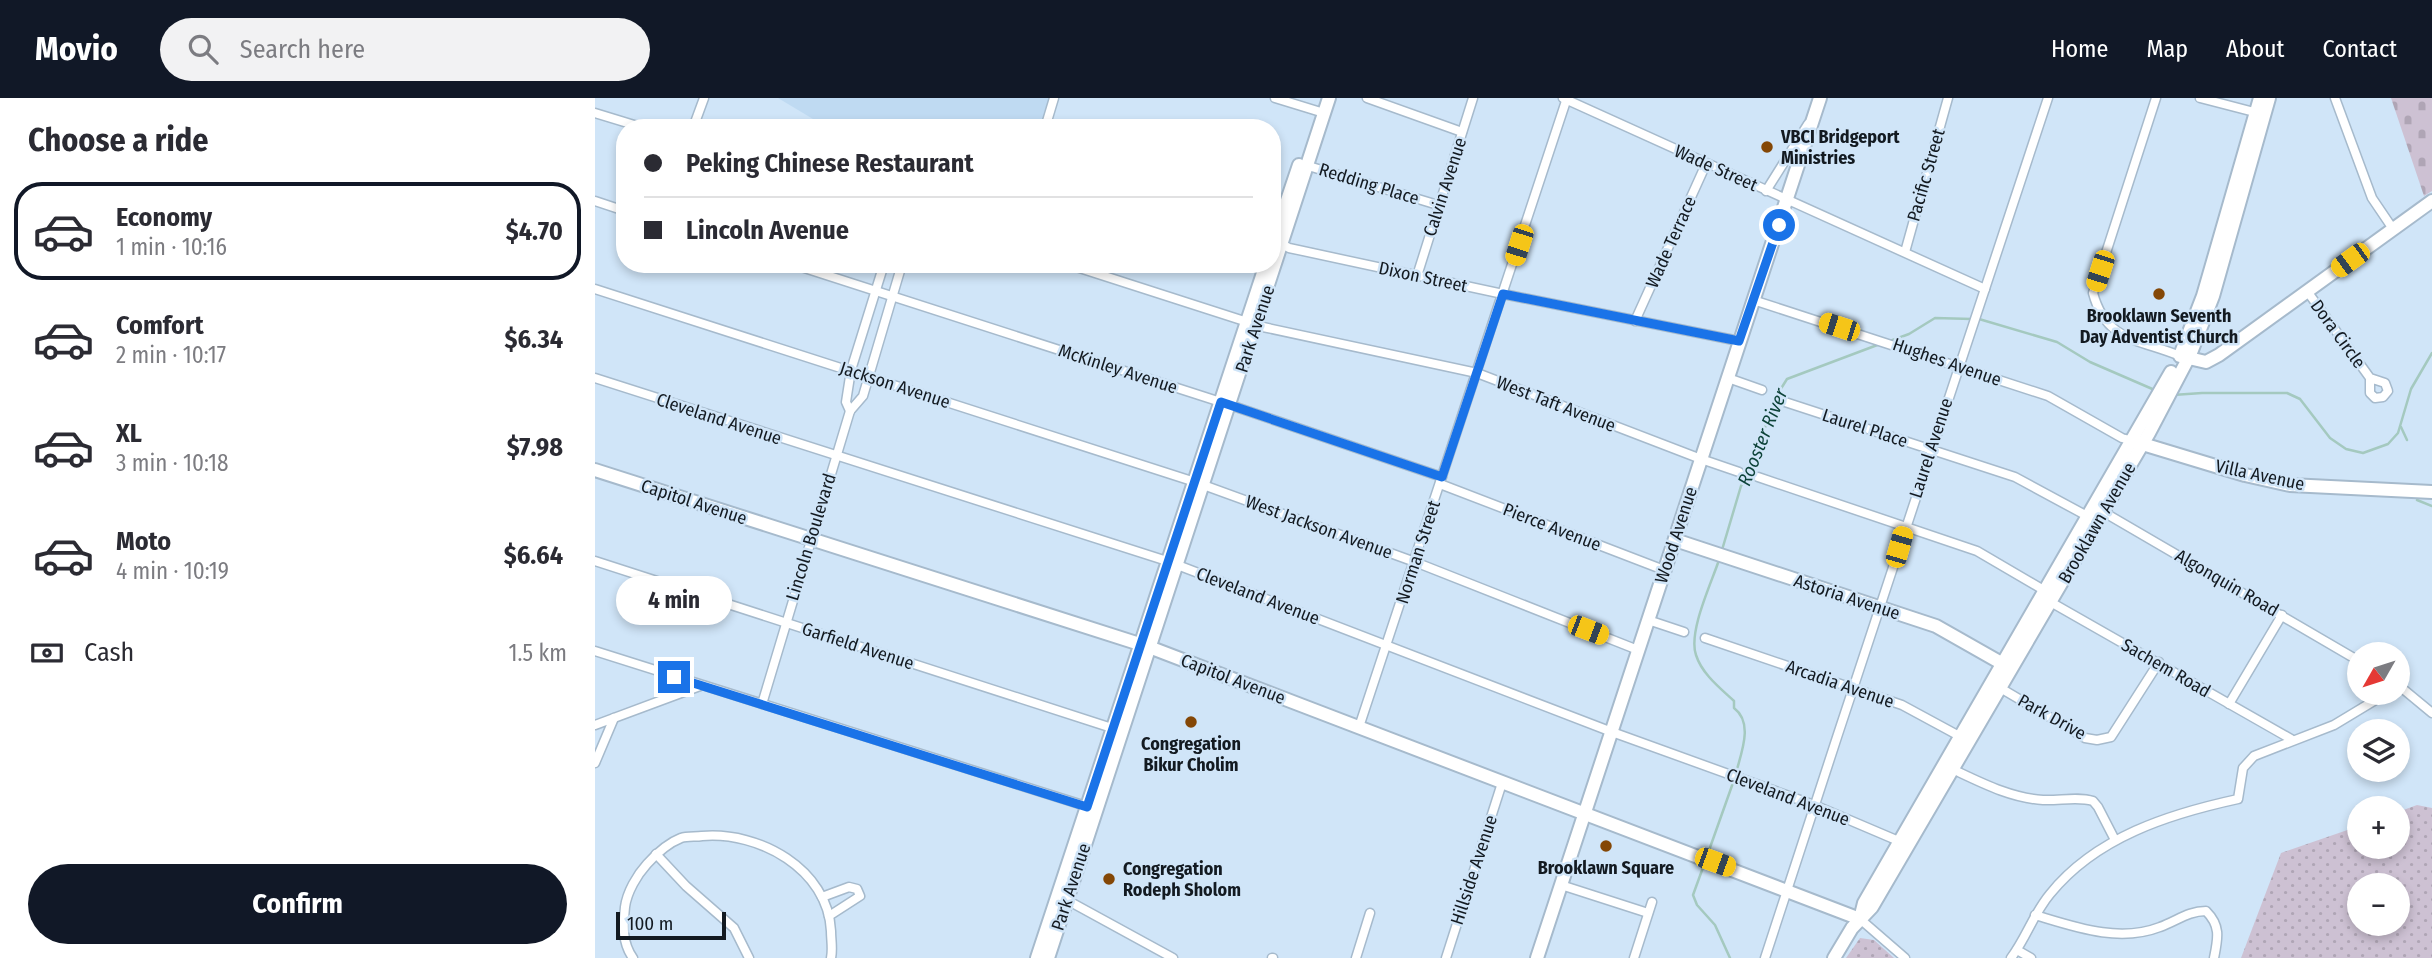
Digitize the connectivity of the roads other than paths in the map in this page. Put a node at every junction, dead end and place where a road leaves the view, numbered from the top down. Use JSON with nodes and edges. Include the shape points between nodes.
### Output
{"nodes":[{"id":1,"x":703,"y":98,"type":"edge"},
{"id":2,"x":1054,"y":98,"type":"edge"},
{"id":3,"x":1275,"y":98,"type":"edge"},
{"id":4,"x":1320,"y":98,"type":"edge"},
{"id":5,"x":1329,"y":98,"type":"edge"},
{"id":6,"x":1367,"y":98,"type":"edge"},
{"id":7,"x":1473,"y":98,"type":"edge"},
{"id":8,"x":1565,"y":98,"type":"edge"},
{"id":9,"x":1948,"y":98,"type":"edge"},
{"id":10,"x":2048,"y":98,"type":"edge"},
{"id":11,"x":2156,"y":98,"type":"edge"},
{"id":12,"x":2200,"y":98,"type":"edge"},
{"id":13,"x":2260,"y":98,"type":"edge"},
{"id":14,"x":2269,"y":98,"type":"edge"},
{"id":15,"x":2335,"y":98,"type":"edge"},
{"id":16,"x":1815,"y":103,"type":"edge"},
{"id":17,"x":1320,"y":112,"type":"junction"},
{"id":18,"x":595,"y":113,"type":"edge"},
{"id":19,"x":2261,"y":114,"type":"junction"},
{"id":20,"x":616,"y":119,"type":"edge"},
{"id":21,"x":696,"y":119,"type":"edge"},
{"id":22,"x":1048,"y":119,"type":"edge"},
{"id":23,"x":1462,"y":132,"type":"junction"},
{"id":24,"x":1706,"y":164,"type":"junction"},
{"id":25,"x":1303,"y":165,"type":"junction"},
{"id":26,"x":1766,"y":191,"type":"junction"},
{"id":27,"x":1787,"y":200,"type":"junction"},
{"id":28,"x":595,"y":201,"type":"edge"},
{"id":29,"x":2432,"y":201,"type":"edge"},
{"id":30,"x":1438,"y":205,"type":"junction"},
{"id":31,"x":616,"y":208,"type":"edge"},
{"id":32,"x":1281,"y":220,"type":"edge"},
{"id":33,"x":2393,"y":229,"type":"junction"},
{"id":34,"x":1281,"y":243,"type":"edge"},
{"id":35,"x":1905,"y":252,"type":"junction"},
{"id":36,"x":821,"y":273,"type":"edge"},
{"id":37,"x":881,"y":273,"type":"edge"},
{"id":38,"x":899,"y":273,"type":"edge"},
{"id":39,"x":1095,"y":273,"type":"edge"},
{"id":40,"x":1264,"y":273,"type":"edge"},
{"id":41,"x":1266,"y":273,"type":"edge"},
{"id":42,"x":1417,"y":276,"type":"junction"},
{"id":43,"x":595,"y":289,"type":"edge"},
{"id":44,"x":1985,"y":289,"type":"junction"},
{"id":45,"x":875,"y":290,"type":"junction"},
{"id":46,"x":2307,"y":290,"type":"junction"},
{"id":47,"x":1503,"y":294,"type":"junction"},
{"id":48,"x":893,"y":296,"type":"junction"},
{"id":49,"x":1753,"y":300,"type":"junction"},
{"id":50,"x":1635,"y":321,"type":"junction"},
{"id":51,"x":1251,"y":323,"type":"junction"},
{"id":52,"x":1739,"y":341,"type":"junction"},
{"id":53,"x":2184,"y":357,"type":"junction"},
{"id":54,"x":1958,"y":366,"type":"junction"},
{"id":55,"x":851,"y":370,"type":"junction"},
{"id":56,"x":1477,"y":373,"type":"junction"},
{"id":57,"x":869,"y":376,"type":"junction"},
{"id":58,"x":595,"y":378,"type":"edge"},
{"id":59,"x":1728,"y":378,"type":"junction"},
{"id":60,"x":2369,"y":378,"type":"dead end"},
{"id":61,"x":1762,"y":390,"type":"dead end"},
{"id":62,"x":1785,"y":402,"type":"dead end"},
{"id":63,"x":1225,"y":403,"type":"junction"},
{"id":64,"x":850,"y":411,"type":"junction"},
{"id":65,"x":2138,"y":442,"type":"junction"},
{"id":66,"x":1931,"y":450,"type":"junction"},
{"id":67,"x":835,"y":457,"type":"junction"},
{"id":68,"x":1701,"y":459,"type":"junction"},
{"id":69,"x":595,"y":470,"type":"edge"},
{"id":70,"x":1739,"y":472,"type":"dead end"},
{"id":71,"x":1758,"y":477,"type":"dead end"},
{"id":72,"x":1441,"y":481,"type":"junction"},
{"id":73,"x":1199,"y":484,"type":"junction"},
{"id":74,"x":2432,"y":492,"type":"edge"},
{"id":75,"x":2096,"y":514,"type":"junction"},
{"id":76,"x":1905,"y":527,"type":"junction"},
{"id":77,"x":810,"y":539,"type":"junction"},
{"id":78,"x":1675,"y":540,"type":"junction"},
{"id":79,"x":595,"y":561,"type":"edge"},
{"id":80,"x":1415,"y":562,"type":"junction"},
{"id":81,"x":1172,"y":564,"type":"junction"},
{"id":82,"x":1664,"y":570,"type":"junction"},
{"id":83,"x":2048,"y":597,"type":"junction"},
{"id":84,"x":1881,"y":608,"type":"junction"},
{"id":85,"x":2282,"y":615,"type":"junction"},
{"id":86,"x":1648,"y":620,"type":"junction"},
{"id":87,"x":786,"y":623,"type":"junction"},
{"id":88,"x":1684,"y":632,"type":"dead end"},
{"id":89,"x":1705,"y":638,"type":"dead end"},
{"id":90,"x":1144,"y":645,"type":"junction"},
{"id":91,"x":1388,"y":645,"type":"junction"},
{"id":92,"x":1638,"y":649,"type":"junction"},
{"id":93,"x":595,"y":651,"type":"edge"},
{"id":94,"x":2347,"y":654,"type":"edge"},
{"id":95,"x":2159,"y":662,"type":"junction"},
{"id":96,"x":2008,"y":666,"type":"junction"},
{"id":97,"x":700,"y":685,"type":"junction"},
{"id":98,"x":1996,"y":686,"type":"junction"},
{"id":99,"x":1853,"y":689,"type":"junction"},
{"id":100,"x":2410,"y":695,"type":"edge"},
{"id":101,"x":762,"y":704,"type":"junction"},
{"id":102,"x":2228,"y":704,"type":"junction"},
{"id":103,"x":2366,"y":705,"type":"edge"},
{"id":104,"x":2432,"y":713,"type":"edge"},
{"id":105,"x":614,"y":718,"type":"junction"},
{"id":106,"x":595,"y":725,"type":"edge"},
{"id":107,"x":1359,"y":727,"type":"junction"},
{"id":108,"x":1117,"y":729,"type":"junction"},
{"id":109,"x":1612,"y":732,"type":"junction"},
{"id":110,"x":1965,"y":739,"type":"junction"},
{"id":111,"x":2291,"y":739,"type":"junction"},
{"id":112,"x":595,"y":763,"type":"edge"},
{"id":113,"x":1948,"y":766,"type":"junction"},
{"id":114,"x":1502,"y":783,"type":"junction"},
{"id":115,"x":1814,"y":805,"type":"junction"},
{"id":116,"x":1091,"y":808,"type":"junction"},
{"id":117,"x":1585,"y":813,"type":"junction"},
{"id":118,"x":2115,"y":840,"type":"junction"},
{"id":119,"x":1904,"y":844,"type":"junction"},
{"id":120,"x":656,"y":854,"type":"junction"},
{"id":121,"x":1561,"y":885,"type":"junction"},
{"id":122,"x":1787,"y":889,"type":"junction"},
{"id":123,"x":822,"y":897,"type":"junction"},
{"id":124,"x":1062,"y":898,"type":"junction"},
{"id":125,"x":1652,"y":902,"type":"dead end"},
{"id":126,"x":1370,"y":913,"type":"dead end"},
{"id":127,"x":1648,"y":913,"type":"junction"},
{"id":128,"x":2035,"y":915,"type":"junction"},
{"id":129,"x":829,"y":916,"type":"junction"},
{"id":130,"x":1860,"y":919,"type":"junction"},
{"id":131,"x":2017,"y":950,"type":"junction"},
{"id":132,"x":1042,"y":957,"type":"edge"},
{"id":133,"x":1635,"y":957,"type":"edge"},
{"id":134,"x":633,"y":958,"type":"edge"},
{"id":135,"x":749,"y":958,"type":"edge"},
{"id":136,"x":831,"y":958,"type":"edge"},
{"id":137,"x":1173,"y":958,"type":"edge"},
{"id":138,"x":1356,"y":958,"type":"edge"},
{"id":139,"x":1446,"y":958,"type":"edge"},
{"id":140,"x":1537,"y":958,"type":"edge"},
{"id":141,"x":1765,"y":958,"type":"edge"},
{"id":142,"x":1834,"y":958,"type":"edge"},
{"id":143,"x":1905,"y":958,"type":"edge"},
{"id":144,"x":2011,"y":958,"type":"edge"},
{"id":145,"x":2031,"y":958,"type":"edge"},
{"id":146,"x":2214,"y":958,"type":"edge"}],
"edges":[{"from":1,"to":21,"type":"street"},
{"from":2,"to":22,"type":"street"},
{"from":3,"to":17,"type":"street"},
{"from":4,"to":17,"type":"main road","name":"Park Avenue"},
{"from":5,"to":17,"type":"main road","name":"Park Avenue"},
{"from":6,"to":23,"type":"street"},
{"from":7,"to":23,"type":"street","name":"Calvin Avenue"},
{"from":8,"to":24,"type":"street","name":"Wade Street"},
{"from":8,"to":47,"type":"street","name":"Norman Street"},
{"from":9,"to":35,"type":"street","name":"Pacific Street"},
{"from":10,"to":44,"type":"street","name":"Laurel Avenue"},
{"from":11,"to":53,"type":"street","via":[[2093,293],[2112,328]]},
{"from":12,"to":19,"type":"street"},
{"from":13,"to":19,"type":"main road","name":"Brooklawn Avenue"},
{"from":14,"to":19,"type":"main road","name":"Brooklawn Avenue"},
{"from":15,"to":33,"type":"street","via":[[2372,198]]},
{"from":16,"to":26,"type":"street","name":"Wood Avenue"},
{"from":16,"to":27,"type":"main road","name":"Wood Avenue"},
{"from":17,"to":25,"type":"main road","name":"Park Avenue"},
{"from":18,"to":20,"type":"street"},
{"from":19,"to":53,"type":"main road","name":"Brooklawn Avenue","via":[[2213,296]]},
{"from":23,"to":30,"type":"street","name":"Calvin Avenue"},
{"from":24,"to":26,"type":"street","name":"Wade Street"},
{"from":24,"to":50,"type":"street","name":"Wade Terrace"},
{"from":25,"to":30,"type":"street","name":"Redding Place"},
{"from":25,"to":32,"type":"main road","name":"Park Avenue"},
{"from":26,"to":27,"type":"street","name":"Wade Street"},
{"from":27,"to":35,"type":"street","name":"Wade Street"},
{"from":27,"to":49,"type":"main road","name":"Wood Avenue"},
{"from":28,"to":31,"type":"street"},
{"from":29,"to":33,"type":"main road"},
{"from":30,"to":42,"type":"street","name":"Calvin Avenue"},
{"from":33,"to":46,"type":"main road"},
{"from":34,"to":42,"type":"street","name":"Dixon Street"},
{"from":35,"to":44,"type":"street","name":"Wade Street"},
{"from":36,"to":45,"type":"street","name":"McKinley Avenue"},
{"from":37,"to":45,"type":"street","name":"Lincoln Boulevard"},
{"from":38,"to":48,"type":"street","name":"Lincoln Boulevard"},
{"from":39,"to":51,"type":"street","name":"West Taft Avenue"},
{"from":40,"to":51,"type":"main road","name":"Park Avenue"},
{"from":41,"to":51,"type":"main road","name":"Park Avenue"},
{"from":42,"to":47,"type":"street","name":"Dixon Street"},
{"from":43,"to":55,"type":"street","name":"Jackson Avenue"},
{"from":44,"to":54,"type":"street","name":"Laurel Avenue"},
{"from":45,"to":48,"type":"street","name":"McKinley Avenue"},
{"from":45,"to":55,"type":"street","name":"Lincoln Boulevard"},
{"from":46,"to":53,"type":"main road","via":[[2219,355],[2206,362]]},
{"from":46,"to":60,"type":"street","name":"Dora Circle"},
{"from":47,"to":50,"type":"street","name":"Dixon Street"},
{"from":47,"to":56,"type":"street","name":"Norman Street"},
{"from":48,"to":57,"type":"street","name":"Lincoln Boulevard"},
{"from":48,"to":63,"type":"street","name":"McKinley Avenue"},
{"from":49,"to":52,"type":"main road","name":"Wood Avenue"},
{"from":49,"to":54,"type":"street","name":"Hughes Avenue"},
{"from":50,"to":52,"type":"street","name":"Dixon Street"},
{"from":51,"to":56,"type":"street","name":"West Taft Avenue"},
{"from":51,"to":63,"type":"main road","name":"Park Avenue"},
{"from":52,"to":59,"type":"main road","name":"Wood Avenue"},
{"from":53,"to":65,"type":"main road","name":"Brooklawn Avenue"},
{"from":54,"to":65,"type":"street","name":"Hughes Avenue","via":[[2048,396],[2122,438]]},
{"from":54,"to":66,"type":"street","name":"Laurel Avenue"},
{"from":55,"to":57,"type":"street","name":"Jackson Avenue"},
{"from":55,"to":64,"type":"street","name":"Lincoln Boulevard","via":[[846,402]]},
{"from":56,"to":68,"type":"street","name":"West Taft Avenue"},
{"from":56,"to":72,"type":"street","name":"Norman Street"},
{"from":57,"to":64,"type":"street","name":"Lincoln Boulevard","via":[[863,396]]},
{"from":57,"to":73,"type":"street","name":"Jackson Avenue"},
{"from":58,"to":67,"type":"street","name":"Cleveland Avenue"},
{"from":59,"to":61,"type":"street"},
{"from":59,"to":68,"type":"main road","name":"Wood Avenue"},
{"from":62,"to":66,"type":"street","name":"Laurel Place"},
{"from":63,"to":72,"type":"street","name":"McKinley Avenue"},
{"from":63,"to":73,"type":"main road","name":"Park Avenue"},
{"from":64,"to":67,"type":"street","name":"Lincoln Boulevard"},
{"from":65,"to":74,"type":"main road","name":"Villa Avenue","via":[[2290,485]]},
{"from":65,"to":75,"type":"main road","name":"Brooklawn Avenue"},
{"from":66,"to":75,"type":"street","name":"Laurel Place","via":[[2015,477]]},
{"from":66,"to":76,"type":"street","name":"Laurel Avenue"},
{"from":67,"to":77,"type":"street","name":"Lincoln Boulevard"},
{"from":67,"to":81,"type":"street","name":"Cleveland Avenue"},
{"from":68,"to":70,"type":"street","name":"West Taft Avenue"},
{"from":68,"to":78,"type":"main road","name":"Wood Avenue"},
{"from":69,"to":77,"type":"main road","name":"Capitol Avenue"},
{"from":71,"to":76,"type":"street","name":"Sachem Road"},
{"from":72,"to":80,"type":"street","name":"Norman Street"},
{"from":72,"to":82,"type":"street","name":"Pierce Avenue"},
{"from":73,"to":80,"type":"street","name":"West Jackson Avenue"},
{"from":73,"to":81,"type":"main road","name":"Park Avenue"},
{"from":75,"to":83,"type":"main road","name":"Brooklawn Avenue"},
{"from":75,"to":85,"type":"street","name":"Algonquin Road"},
{"from":76,"to":83,"type":"street","name":"Sachem Road","via":[[1977,551]]},
{"from":76,"to":84,"type":"street","name":"Laurel Avenue"},
{"from":77,"to":87,"type":"street","name":"Lincoln Boulevard"},
{"from":77,"to":90,"type":"main road","name":"Capitol Avenue"},
{"from":78,"to":82,"type":"main road","name":"Wood Avenue"},
{"from":78,"to":84,"type":"main road","name":"Astoria Avenue"},
{"from":79,"to":87,"type":"street","name":"Garfield Avenue"},
{"from":80,"to":91,"type":"street","name":"Norman Street"},
{"from":80,"to":92,"type":"street","name":"West Jackson Avenue"},
{"from":81,"to":90,"type":"main road","name":"Park Avenue"},
{"from":81,"to":91,"type":"street","name":"Cleveland Avenue"},
{"from":82,"to":86,"type":"main road","name":"Wood Avenue"},
{"from":83,"to":95,"type":"street","name":"Sachem Road"},
{"from":83,"to":96,"type":"main road","name":"Brooklawn Avenue"},
{"from":84,"to":96,"type":"main road","name":"Astoria Avenue","via":[[1936,626]]},
{"from":84,"to":99,"type":"street","name":"Laurel Avenue"},
{"from":85,"to":94,"type":"street","name":"Algonquin Road"},
{"from":85,"to":102,"type":"street"},
{"from":86,"to":88,"type":"street"},
{"from":86,"to":92,"type":"main road","name":"Wood Avenue"},
{"from":87,"to":101,"type":"street","name":"Lincoln Boulevard"},
{"from":87,"to":108,"type":"street","name":"Garfield Avenue"},
{"from":89,"to":99,"type":"street","name":"Arcadia Avenue"},
{"from":90,"to":107,"type":"main road","name":"Capitol Avenue"},
{"from":90,"to":108,"type":"main road","name":"Park Avenue"},
{"from":91,"to":107,"type":"street","name":"Norman Street"},
{"from":91,"to":109,"type":"street","name":"Cleveland Avenue"},
{"from":92,"to":109,"type":"main road","name":"Wood Avenue"},
{"from":93,"to":97,"type":"street"},
{"from":95,"to":98,"type":"street","name":"Park Drive","via":[[2105,740],[2085,738]]},
{"from":95,"to":102,"type":"street","name":"Sachem Road"},
{"from":96,"to":98,"type":"main road","name":"Brooklawn Avenue"},
{"from":97,"to":101,"type":"street"},
{"from":97,"to":105,"type":"street"},
{"from":98,"to":110,"type":"main road","name":"Brooklawn Avenue"},
{"from":99,"to":110,"type":"street","name":"Arcadia Avenue","via":[[1902,705]]},
{"from":99,"to":115,"type":"street","name":"Laurel Avenue"},
{"from":100,"to":104,"type":"street"},
{"from":101,"to":116,"type":"street"},
{"from":102,"to":111,"type":"street","name":"Sachem Road"},
{"from":103,"to":111,"type":"street","via":[[2334,724]]},
{"from":105,"to":106,"type":"street"},
{"from":105,"to":112,"type":"street"},
{"from":107,"to":114,"type":"main road","name":"Capitol Avenue"},
{"from":108,"to":116,"type":"main road","name":"Park Avenue"},
{"from":109,"to":115,"type":"street","name":"Cleveland Avenue"},
{"from":109,"to":117,"type":"main road","name":"Wood Avenue"},
{"from":110,"to":113,"type":"main road","name":"Brooklawn Avenue"},
{"from":111,"to":118,"type":"street","via":[[2253,755],[2243,768],[2238,799],[2189,810]]},
{"from":113,"to":118,"type":"street","via":[[2020,796],[2093,801]]},
{"from":113,"to":119,"type":"main road","name":"Brooklawn Avenue"},
{"from":114,"to":117,"type":"main road","name":"Capitol Avenue"},
{"from":114,"to":139,"type":"street","name":"Hillside Avenue"},
{"from":115,"to":119,"type":"street","name":"Cleveland Avenue"},
{"from":115,"to":122,"type":"street","name":"Laurel Avenue"},
{"from":116,"to":124,"type":"main road","name":"Park Avenue"},
{"from":117,"to":121,"type":"main road","name":"Wood Avenue"},
{"from":117,"to":122,"type":"main road","name":"Capitol Avenue"},
{"from":118,"to":128,"type":"street","via":[[2068,875]]},
{"from":119,"to":130,"type":"main road","name":"Brooklawn Avenue","via":[[1872,907]]},
{"from":120,"to":123,"type":"street","via":[[682,838],[750,840],[798,867]]},
{"from":120,"to":134,"type":"street","via":[[641,870],[627,899],[623,924]]},
{"from":120,"to":135,"type":"street","via":[[734,928]]},
{"from":121,"to":127,"type":"street"},
{"from":121,"to":140,"type":"main road","name":"Wood Avenue"},
{"from":122,"to":130,"type":"main road","name":"Capitol Avenue"},
{"from":122,"to":141,"type":"street","name":"Laurel Avenue"},
{"from":123,"to":129,"type":"street"},
{"from":123,"to":129,"type":"street","via":[[849,887],[857,889],[860,896]]},
{"from":124,"to":132,"type":"main road","name":"Park Avenue"},
{"from":124,"to":137,"type":"street"},
{"from":125,"to":127,"type":"street"},
{"from":126,"to":138,"type":"street"},
{"from":127,"to":133,"type":"street"},
{"from":128,"to":131,"type":"street"},
{"from":128,"to":146,"type":"street","via":[[2078,928],[2130,934],[2159,928],[2193,911],[2206,911],[2215,920],[2218,937]]},
{"from":129,"to":136,"type":"street"},
{"from":130,"to":142,"type":"main road","name":"Brooklawn Avenue"},
{"from":130,"to":143,"type":"street"},
{"from":131,"to":144,"type":"street"},
{"from":131,"to":145,"type":"street"}]}
